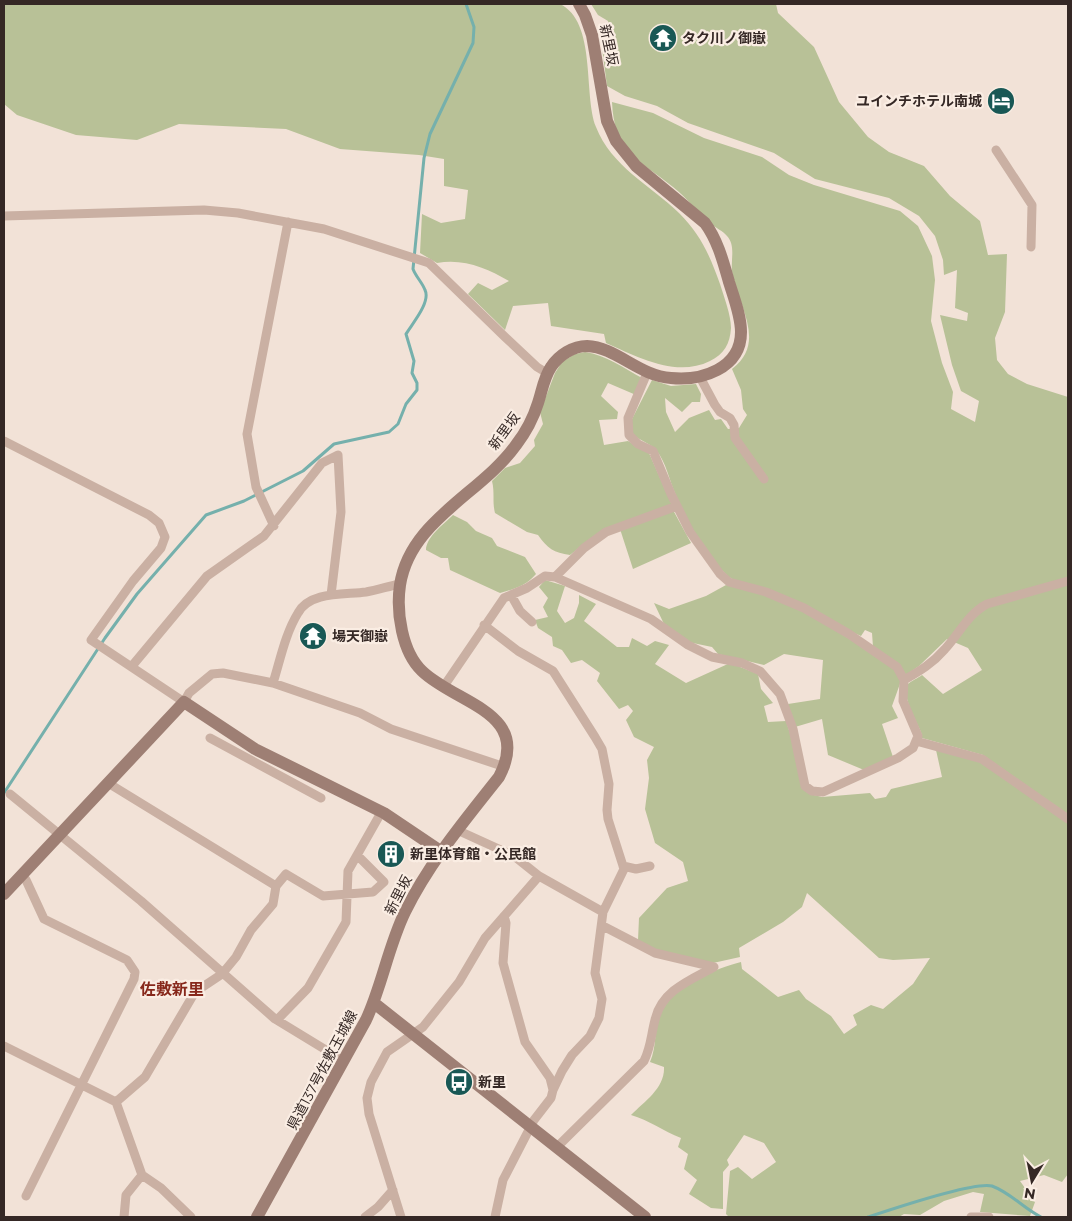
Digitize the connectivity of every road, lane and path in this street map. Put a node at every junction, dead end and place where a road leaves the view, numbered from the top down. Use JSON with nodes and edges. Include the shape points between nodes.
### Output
{"nodes":[{"id":1,"x":578,"y":4,"type":"edge"},
{"id":2,"x":996,"y":150,"type":"dead end"},
{"id":3,"x":4,"y":216,"type":"edge"},
{"id":4,"x":288,"y":222,"type":"junction"},
{"id":5,"x":1031,"y":247,"type":"dead end"},
{"id":6,"x":647,"y":373,"type":"junction"},
{"id":7,"x":547,"y":374,"type":"junction"},
{"id":8,"x":700,"y":377,"type":"junction"},
{"id":9,"x":4,"y":441,"type":"edge"},
{"id":10,"x":764,"y":479,"type":"dead end"},
{"id":11,"x":677,"y":506,"type":"junction"},
{"id":12,"x":274,"y":526,"type":"junction"},
{"id":13,"x":555,"y":578,"type":"junction"},
{"id":14,"x":1068,"y":581,"type":"edge"},
{"id":15,"x":400,"y":584,"type":"junction"},
{"id":16,"x":331,"y":595,"type":"junction"},
{"id":17,"x":511,"y":595,"type":"junction"},
{"id":18,"x":532,"y":622,"type":"dead end"},
{"id":19,"x":484,"y":625,"type":"junction"},
{"id":20,"x":132,"y":666,"type":"junction"},
{"id":21,"x":904,"y":680,"type":"junction"},
{"id":22,"x":273,"y":683,"type":"junction"},
{"id":23,"x":444,"y":686,"type":"junction"},
{"id":24,"x":184,"y":702,"type":"junction"},
{"id":25,"x":210,"y":738,"type":"dead end"},
{"id":26,"x":916,"y":741,"type":"junction"},
{"id":27,"x":292,"y":767,"type":"junction"},
{"id":28,"x":505,"y":767,"type":"junction"},
{"id":29,"x":108,"y":783,"type":"junction"},
{"id":30,"x":294,"y":784,"type":"junction"},
{"id":31,"x":10,"y":794,"type":"dead end"},
{"id":32,"x":321,"y":798,"type":"dead end"},
{"id":33,"x":382,"y":811,"type":"junction"},
{"id":34,"x":1068,"y":819,"type":"edge"},
{"id":35,"x":458,"y":830,"type":"junction"},
{"id":36,"x":60,"y":833,"type":"junction"},
{"id":37,"x":442,"y":852,"type":"junction"},
{"id":38,"x":357,"y":855,"type":"junction"},
{"id":39,"x":623,"y":866,"type":"junction"},
{"id":40,"x":650,"y":866,"type":"dead end"},
{"id":41,"x":21,"y":875,"type":"junction"},
{"id":42,"x":539,"y":876,"type":"junction"},
{"id":43,"x":276,"y":886,"type":"junction"},
{"id":44,"x":347,"y":893,"type":"junction"},
{"id":45,"x":4,"y":894,"type":"edge"},
{"id":46,"x":603,"y":912,"type":"junction"},
{"id":47,"x":504,"y":916,"type":"junction"},
{"id":48,"x":603,"y":926,"type":"junction"},
{"id":49,"x":222,"y":974,"type":"junction"},
{"id":50,"x":374,"y":1003,"type":"junction"},
{"id":51,"x":277,"y":1020,"type":"junction"},
{"id":52,"x":414,"y":1034,"type":"junction"},
{"id":53,"x":4,"y":1046,"type":"edge"},
{"id":54,"x":344,"y":1061,"type":"junction"},
{"id":55,"x":82,"y":1085,"type":"junction"},
{"id":56,"x":553,"y":1090,"type":"junction"},
{"id":57,"x":116,"y":1102,"type":"junction"},
{"id":58,"x":530,"y":1126,"type":"junction"},
{"id":59,"x":557,"y":1148,"type":"junction"},
{"id":60,"x":142,"y":1175,"type":"junction"},
{"id":61,"x":393,"y":1190,"type":"junction"},
{"id":62,"x":26,"y":1196,"type":"dead end"},
{"id":63,"x":124,"y":1217,"type":"edge"},
{"id":64,"x":191,"y":1217,"type":"edge"},
{"id":65,"x":257,"y":1217,"type":"edge"},
{"id":66,"x":365,"y":1217,"type":"edge"},
{"id":67,"x":401,"y":1217,"type":"edge"},
{"id":68,"x":495,"y":1217,"type":"edge"},
{"id":69,"x":645,"y":1217,"type":"edge"},
{"id":70,"x":971,"y":1217,"type":"edge"},
{"id":71,"x":989,"y":1217,"type":"edge"}],
"edges":[{"from":1,"to":8,"type":"main road","name":"新里坂","via":[[592,35],[607,121],[616,141],[636,166],[705,223],[721,255],[740,322],[740,341],[729,362],[714,373]]},
{"from":2,"to":5,"type":"street","via":[[1032,205]]},
{"from":3,"to":4,"type":"street","via":[[204,210]]},
{"from":4,"to":7,"type":"street","via":[[324,229],[429,263],[504,337]]},
{"from":4,"to":12,"type":"street","via":[[247,434],[257,488]]},
{"from":6,"to":7,"type":"main road","name":"新里坂","via":[[616,356],[588,346],[569,350]]},
{"from":6,"to":8,"type":"main road","name":"新里坂","via":[[671,378]]},
{"from":6,"to":11,"type":"street","via":[[628,418],[629,435],[653,451]]},
{"from":7,"to":15,"type":"main road","name":"新里坂","via":[[534,415],[518,442],[428,530],[409,558]]},
{"from":8,"to":10,"type":"street","via":[[714,405],[730,418],[736,438]]},
{"from":9,"to":20,"type":"street","via":[[149,515],[163,531],[165,538],[161,548],[91,640]]},
{"from":11,"to":13,"type":"street","via":[[606,532],[584,548]]},
{"from":11,"to":21,"type":"street","via":[[690,532],[729,582],[766,592],[812,612],[897,667]]},
{"from":12,"to":16,"type":"street","via":[[322,462],[338,455],[341,512]]},
{"from":12,"to":20,"type":"street","via":[[207,576]]},
{"from":13,"to":17,"type":"street","via":[[545,576]]},
{"from":13,"to":26,"type":"street","via":[[651,619],[688,645],[712,657],[742,663],[760,671],[780,694],[793,729],[805,786],[812,791],[823,792],[867,773],[913,748]]},
{"from":14,"to":21,"type":"street","via":[[977,609],[945,649],[925,668]]},
{"from":15,"to":16,"type":"street","via":[[367,592]]},
{"from":15,"to":23,"type":"main road","name":"新里坂","via":[[401,619],[412,657],[422,671]]},
{"from":16,"to":22,"type":"street","via":[[298,611]]},
{"from":17,"to":18,"type":"street","via":[[520,611]]},
{"from":17,"to":19,"type":"street","via":[[504,598]]},
{"from":19,"to":23,"type":"street"},
{"from":19,"to":39,"type":"street","via":[[518,651],[553,671],[602,749],[609,784],[608,819]]},
{"from":20,"to":24,"type":"street"},
{"from":21,"to":26,"type":"street","via":[[903,701],[918,736]]},
{"from":22,"to":24,"type":"street","via":[[223,673],[212,674],[189,693]]},
{"from":22,"to":28,"type":"street","via":[[360,713],[391,729]]},
{"from":23,"to":28,"type":"main road","name":"新里坂","via":[[484,710],[499,724],[508,742]]},
{"from":24,"to":27,"type":"main road","via":[[255,749]]},
{"from":24,"to":29,"type":"main road"},
{"from":25,"to":30,"type":"street"},
{"from":26,"to":34,"type":"street","via":[[982,759]]},
{"from":27,"to":30,"type":"street"},
{"from":27,"to":33,"type":"main road"},
{"from":28,"to":35,"type":"main road","name":"新里坂"},
{"from":29,"to":36,"type":"main road"},
{"from":29,"to":43,"type":"street"},
{"from":30,"to":32,"type":"street"},
{"from":31,"to":36,"type":"street"},
{"from":33,"to":37,"type":"main road"},
{"from":33,"to":38,"type":"street"},
{"from":35,"to":37,"type":"main road","name":"新里坂"},
{"from":35,"to":42,"type":"street","via":[[514,856]]},
{"from":36,"to":41,"type":"main road"},
{"from":36,"to":49,"type":"street","via":[[142,901]]},
{"from":37,"to":50,"type":"main road","name":"新里坂","via":[[423,878],[405,912]]},
{"from":38,"to":44,"type":"street","via":[[348,871]]},
{"from":38,"to":44,"type":"street","via":[[384,882],[372,892]]},
{"from":39,"to":40,"type":"street","via":[[636,869]]},
{"from":39,"to":46,"type":"street","via":[[619,882]]},
{"from":41,"to":45,"type":"main road"},
{"from":41,"to":55,"type":"street","via":[[44,919],[127,960],[135,972]]},
{"from":42,"to":46,"type":"street"},
{"from":42,"to":47,"type":"street"},
{"from":43,"to":44,"type":"street","via":[[286,874],[322,896]]},
{"from":43,"to":49,"type":"street","via":[[273,904]]},
{"from":44,"to":51,"type":"street","via":[[346,922],[308,988]]},
{"from":46,"to":48,"type":"street"},
{"from":47,"to":52,"type":"street","via":[[485,938],[458,982]]},
{"from":47,"to":56,"type":"street","via":[[503,963],[522,1033],[550,1078]]},
{"from":48,"to":56,"type":"street","via":[[595,973],[602,999],[599,1018],[590,1036],[572,1055]]},
{"from":48,"to":59,"type":"street","via":[[656,953],[714,967],[678,986],[659,1005],[651,1048],[644,1061]]},
{"from":49,"to":51,"type":"street"},
{"from":49,"to":57,"type":"street","via":[[195,992],[145,1076]]},
{"from":50,"to":52,"type":"main road","name":"県道137号佐敷玉城線"},
{"from":50,"to":54,"type":"main road","name":"県道137号佐敷玉城線"},
{"from":51,"to":54,"type":"street"},
{"from":52,"to":58,"type":"main road","name":"県道137号佐敷玉城線"},
{"from":52,"to":61,"type":"street","via":[[387,1052],[371,1082],[367,1098]]},
{"from":53,"to":55,"type":"street"},
{"from":54,"to":65,"type":"main road","name":"県道137号佐敷玉城線"},
{"from":55,"to":57,"type":"street"},
{"from":55,"to":62,"type":"street"},
{"from":56,"to":58,"type":"street","via":[[551,1098]]},
{"from":57,"to":60,"type":"street"},
{"from":58,"to":59,"type":"main road","name":"県道137号佐敷玉城線"},
{"from":58,"to":68,"type":"street","via":[[503,1180]]},
{"from":59,"to":69,"type":"main road","name":"県道137号佐敷玉城線"},
{"from":60,"to":63,"type":"street","via":[[126,1194]]},
{"from":60,"to":64,"type":"street"},
{"from":61,"to":66,"type":"street"},
{"from":61,"to":67,"type":"street"},
{"from":70,"to":71,"type":"street"}]}
